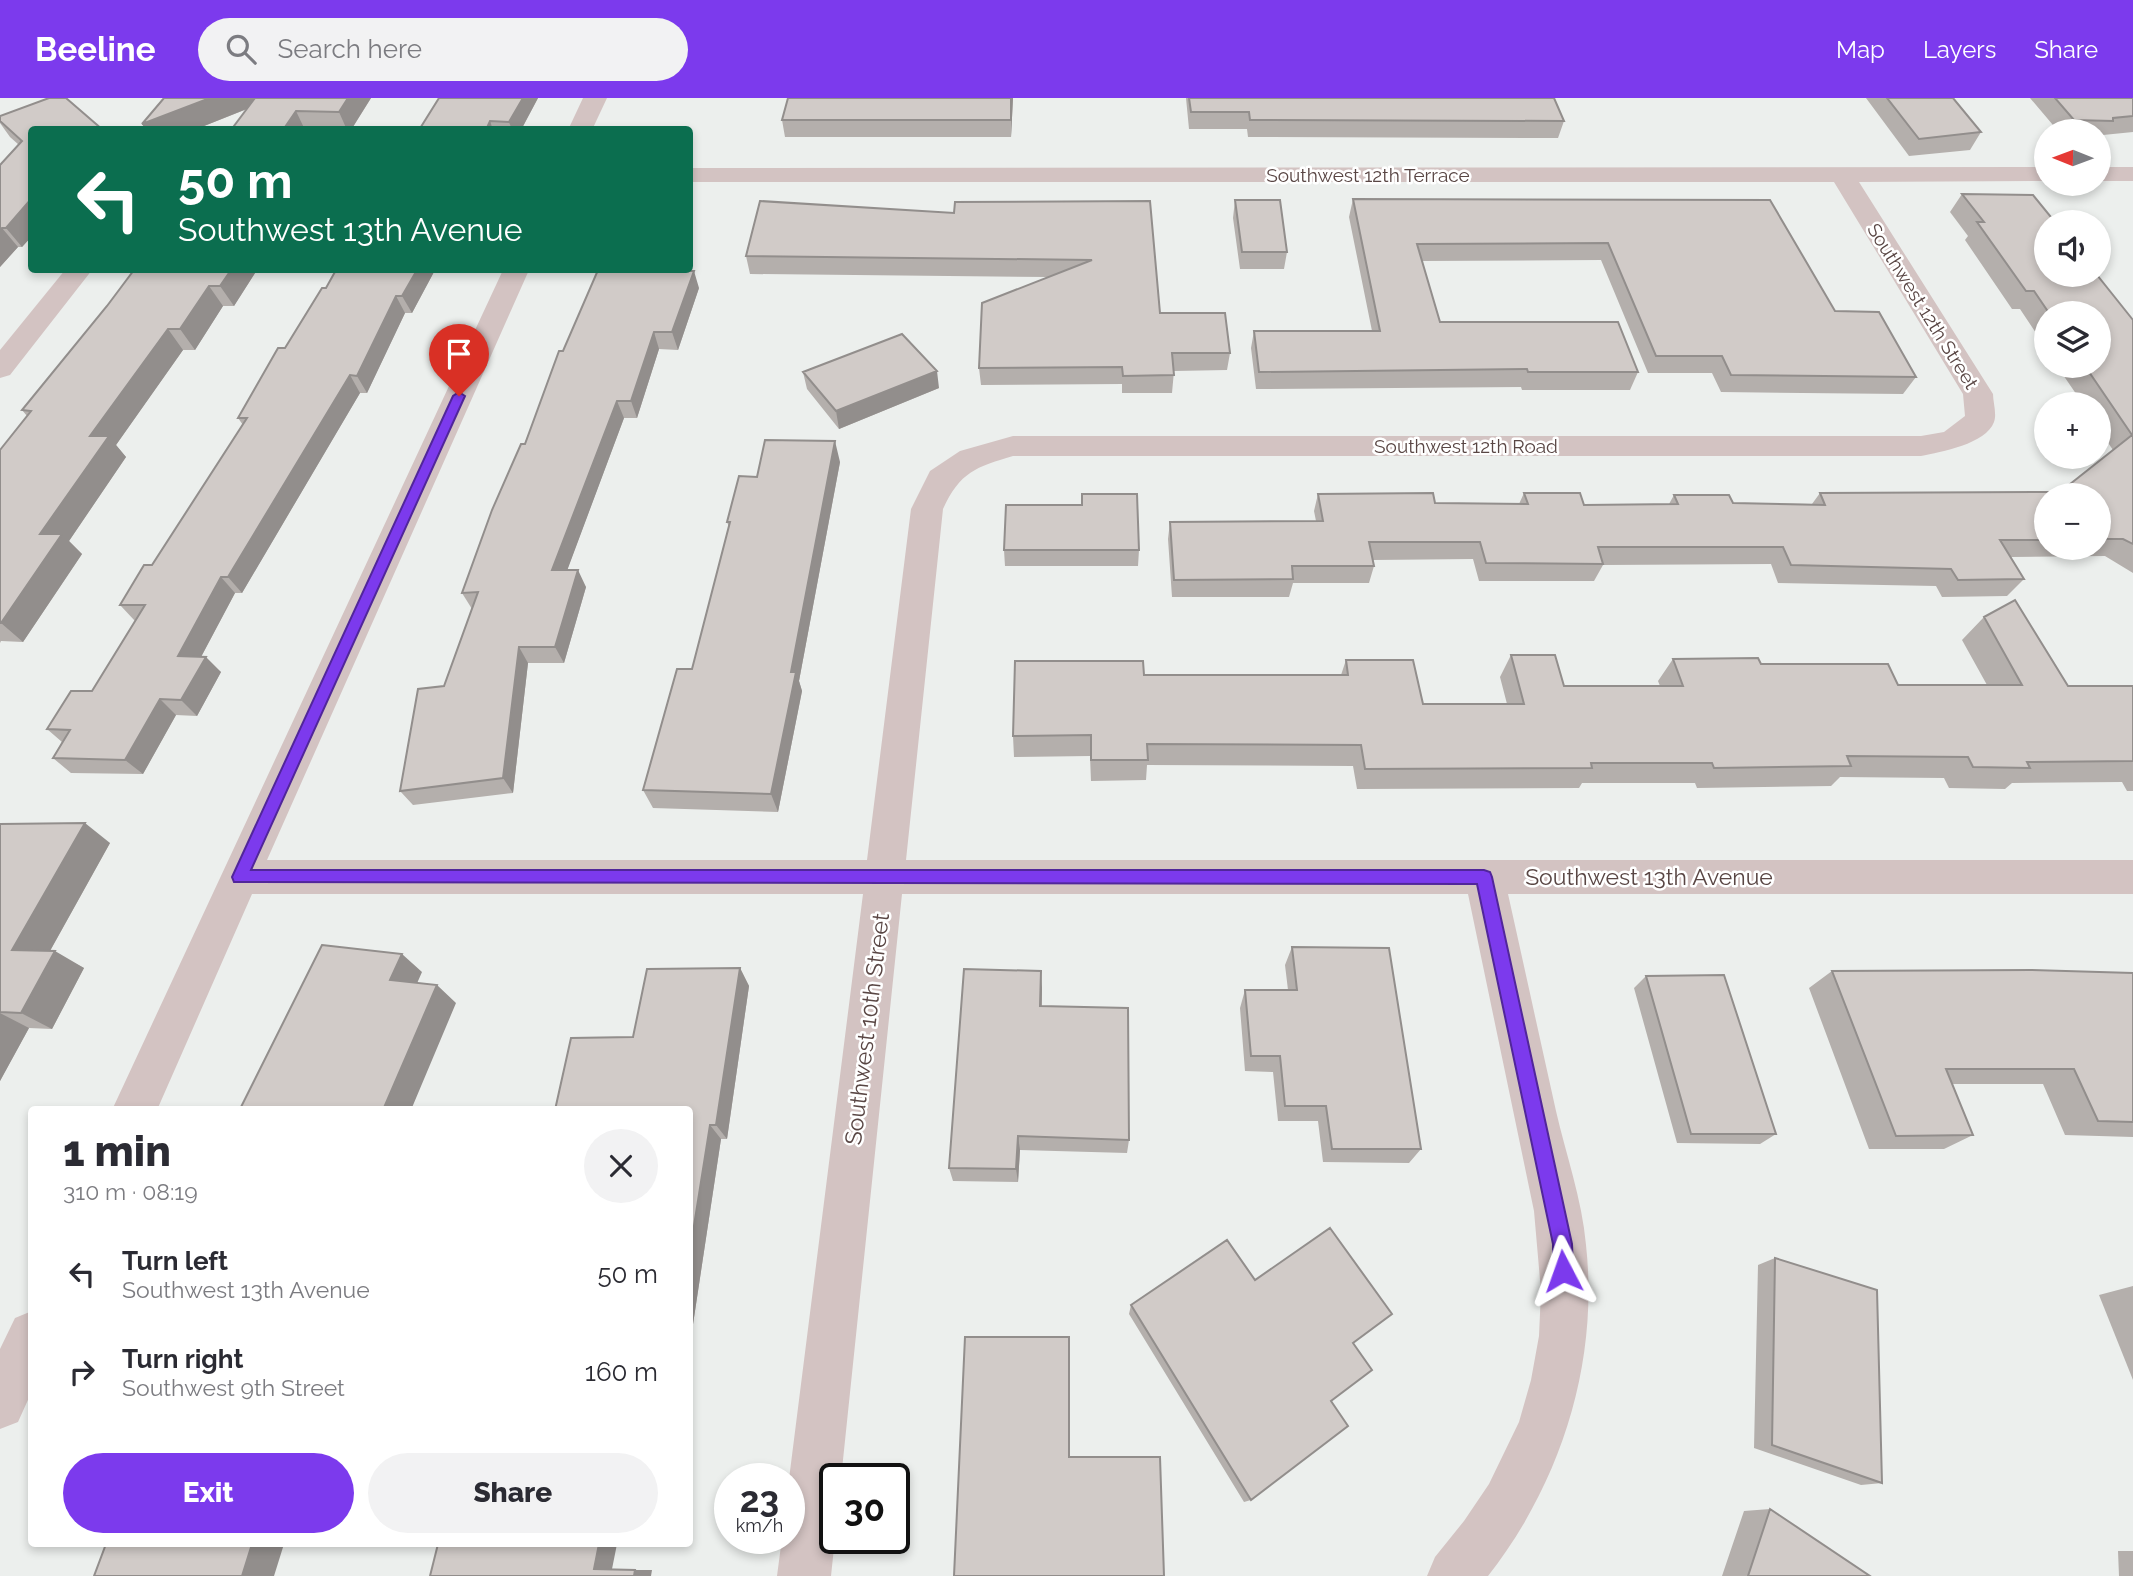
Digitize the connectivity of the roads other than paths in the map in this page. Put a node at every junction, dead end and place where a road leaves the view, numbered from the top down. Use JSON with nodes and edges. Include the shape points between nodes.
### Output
{"nodes":[{"id":1,"x":595,"y":98,"type":"edge"},
{"id":2,"x":582,"y":126,"type":"edge"},
{"id":3,"x":1842,"y":174,"type":"junction"},
{"id":4,"x":2034,"y":174,"type":"edge"},
{"id":5,"x":2111,"y":174,"type":"edge"},
{"id":6,"x":2133,"y":174,"type":"edge"},
{"id":7,"x":693,"y":175,"type":"edge"},
{"id":8,"x":77,"y":273,"type":"edge"},
{"id":9,"x":515,"y":273,"type":"edge"},
{"id":10,"x":0,"y":369,"type":"edge"},
{"id":11,"x":1962,"y":436,"type":"joint"},
{"id":12,"x":971,"y":458,"type":"joint"},
{"id":13,"x":240,"y":877,"type":"junction"},
{"id":14,"x":884,"y":877,"type":"junction"},
{"id":15,"x":1484,"y":877,"type":"junction"},
{"id":16,"x":2133,"y":877,"type":"edge"},
{"id":17,"x":136,"y":1106,"type":"edge"},
{"id":18,"x":28,"y":1344,"type":"edge"},
{"id":19,"x":0,"y":1404,"type":"edge"},
{"id":20,"x":804,"y":1576,"type":"edge"},
{"id":21,"x":1454,"y":1576,"type":"edge"}],
"edges":[{"from":1,"to":2,"type":"street"},
{"from":3,"to":4,"type":"street","name":"Southwest 12th Terrace"},
{"from":3,"to":7,"type":"street","name":"Southwest 12th Terrace"},
{"from":3,"to":11,"type":"street","name":"Southwest 12th Street","via":[[1978,394],[1980,420]]},
{"from":5,"to":6,"type":"street"},
{"from":8,"to":10,"type":"street"},
{"from":9,"to":13,"type":"street"},
{"from":11,"to":12,"type":"street","name":"Southwest 12th Road","via":[[1921,446],[1013,446]]},
{"from":12,"to":14,"type":"street","name":"Southwest 10th Street","via":[[941,479],[927,509]]},
{"from":13,"to":14,"type":"street","name":"Southwest 13th Avenue"},
{"from":13,"to":17,"type":"street"},
{"from":14,"to":15,"type":"street","name":"Southwest 13th Avenue"},
{"from":14,"to":20,"type":"street","name":"Southwest 10th Street"},
{"from":15,"to":16,"type":"street","name":"Southwest 13th Avenue"},
{"from":15,"to":21,"type":"street","via":[[1563,1244],[1565,1324],[1552,1405],[1521,1481]]},
{"from":18,"to":19,"type":"street"}]}
